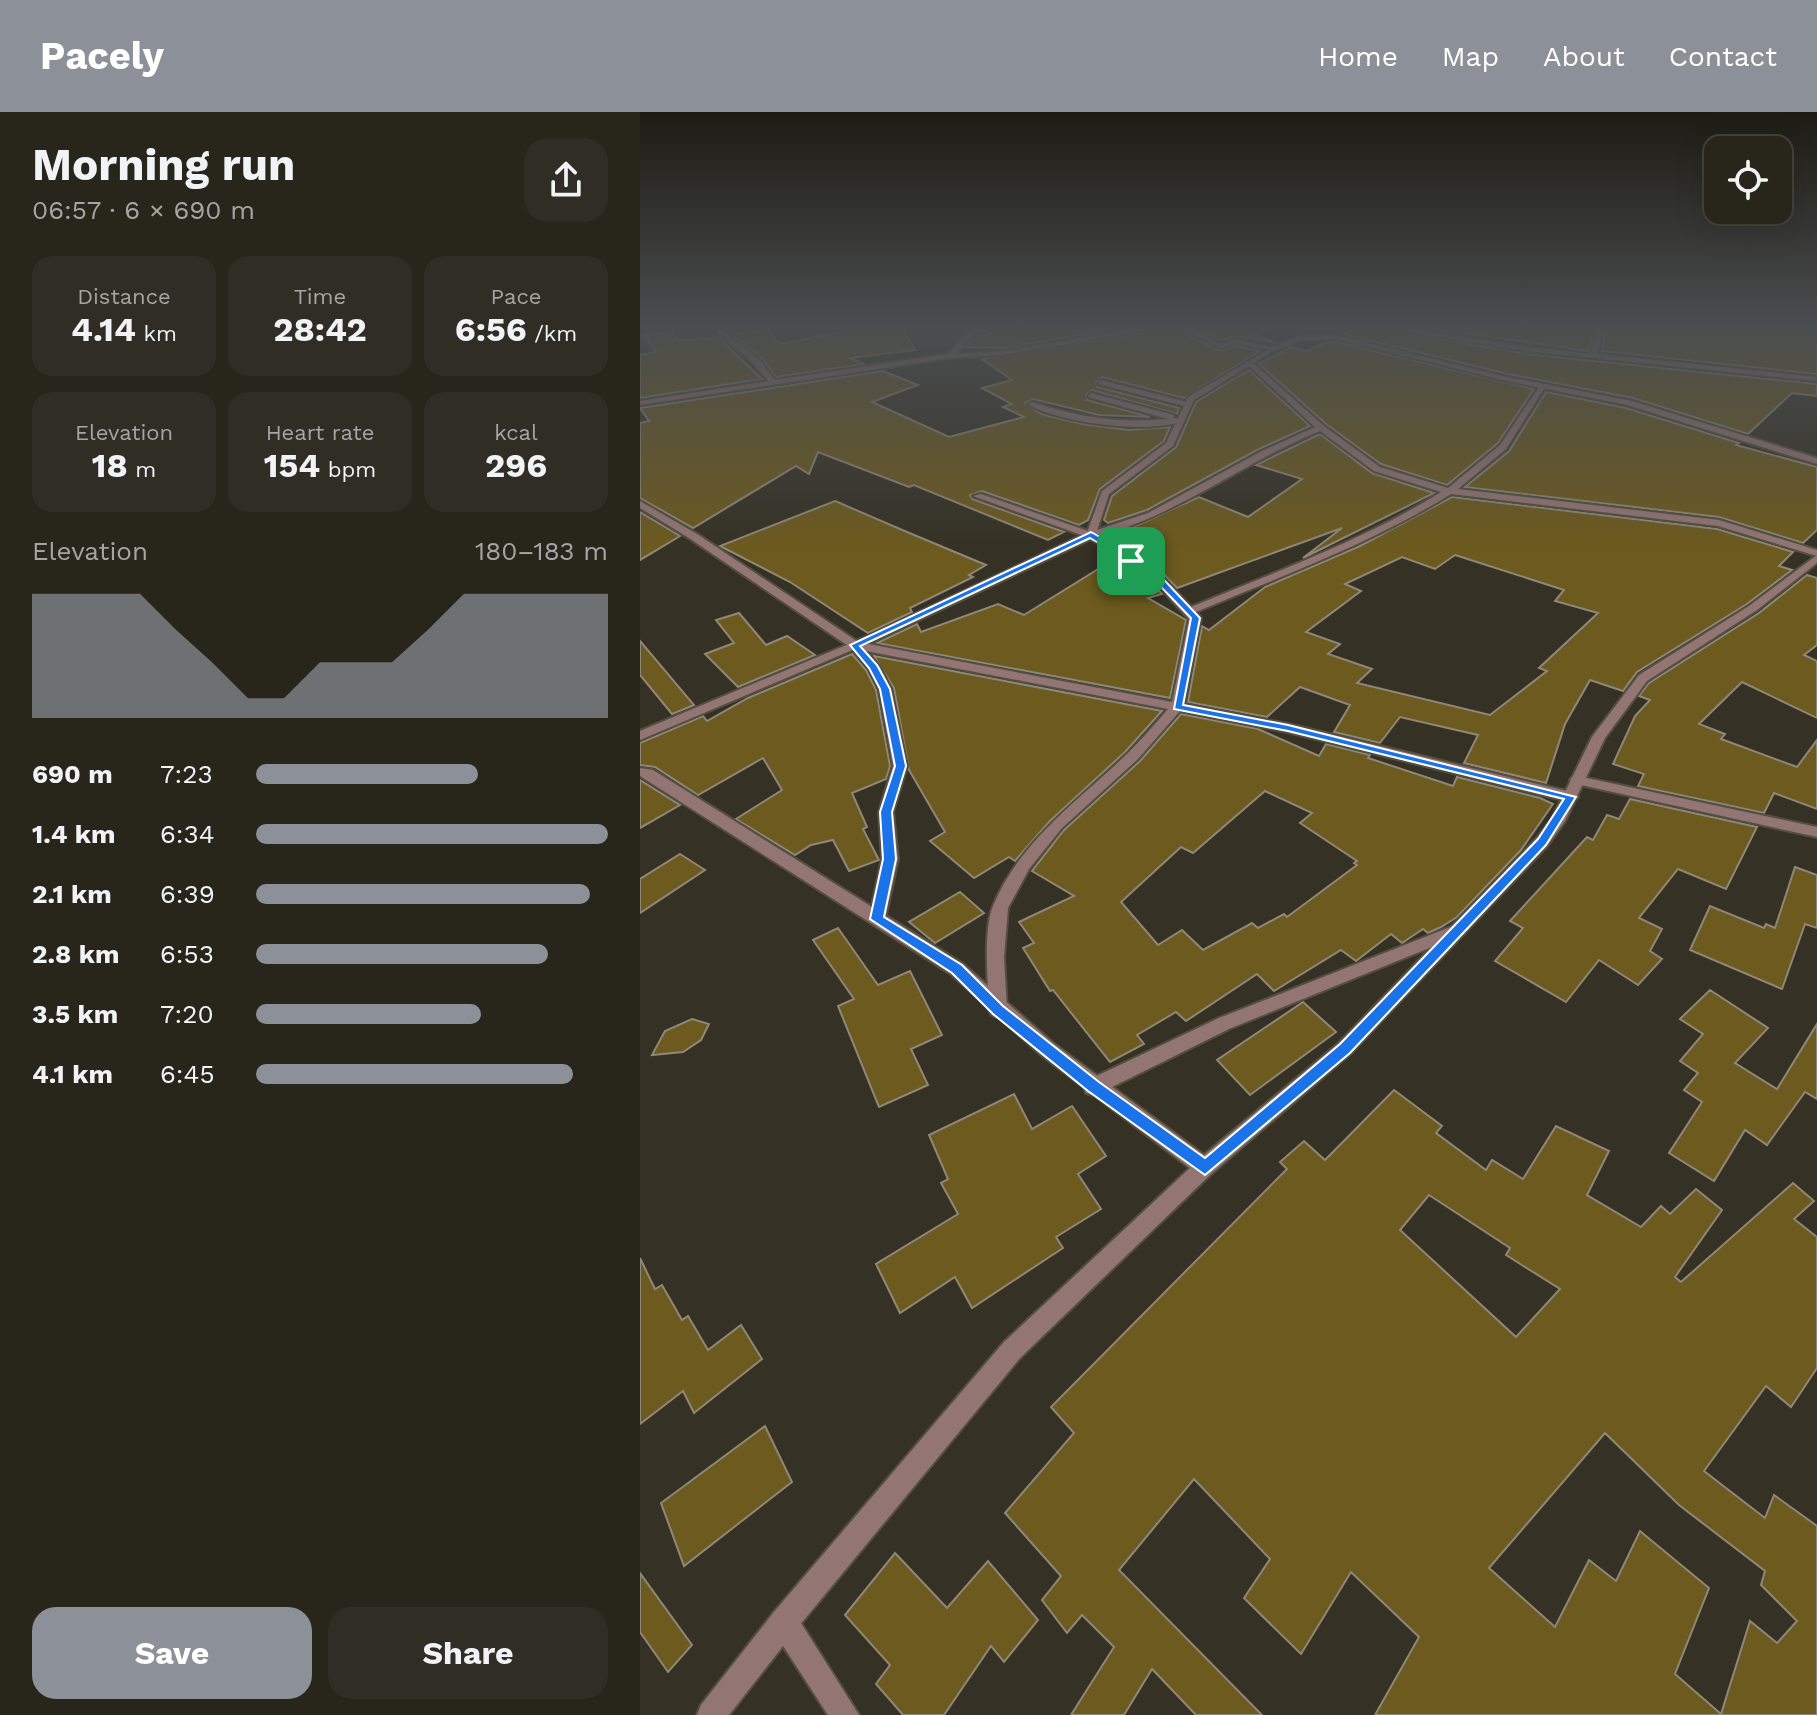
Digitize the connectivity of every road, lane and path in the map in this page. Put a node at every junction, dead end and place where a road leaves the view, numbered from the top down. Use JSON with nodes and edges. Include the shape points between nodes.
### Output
{"nodes":[{"id":1,"x":660,"y":400,"type":"edge"},
{"id":2,"x":1108,"y":400,"type":"edge"},
{"id":3,"x":1168,"y":400,"type":"edge"},
{"id":4,"x":1191,"y":400,"type":"edge"},
{"id":5,"x":1291,"y":400,"type":"edge"},
{"id":6,"x":1535,"y":400,"type":"edge"},
{"id":7,"x":1613,"y":400,"type":"edge"},
{"id":8,"x":640,"y":403,"type":"edge"},
{"id":9,"x":1032,"y":404,"type":"dead end"},
{"id":10,"x":1188,"y":405,"type":"junction"},
{"id":11,"x":1181,"y":420,"type":"junction"},
{"id":12,"x":1321,"y":428,"type":"junction"},
{"id":13,"x":1817,"y":461,"type":"edge"},
{"id":14,"x":1449,"y":491,"type":"junction"},
{"id":15,"x":978,"y":496,"type":"dead end"},
{"id":16,"x":643,"y":509,"type":"edge"},
{"id":17,"x":1091,"y":535,"type":"junction"},
{"id":18,"x":1817,"y":556,"type":"edge"},
{"id":19,"x":1190,"y":611,"type":"junction"},
{"id":20,"x":854,"y":645,"type":"junction"},
{"id":21,"x":1177,"y":707,"type":"junction"},
{"id":22,"x":640,"y":736,"type":"edge"},
{"id":23,"x":640,"y":772,"type":"edge"},
{"id":24,"x":1574,"y":788,"type":"junction"},
{"id":25,"x":1817,"y":832,"type":"edge"},
{"id":26,"x":877,"y":919,"type":"junction"},
{"id":27,"x":1458,"y":930,"type":"junction"},
{"id":28,"x":998,"y":1010,"type":"junction"},
{"id":29,"x":1093,"y":1087,"type":"junction"},
{"id":30,"x":1205,"y":1167,"type":"junction"},
{"id":31,"x":784,"y":1622,"type":"junction"},
{"id":32,"x":711,"y":1715,"type":"edge"},
{"id":33,"x":845,"y":1715,"type":"edge"}],
"edges":[{"from":1,"to":8,"type":"street"},
{"from":2,"to":11,"type":"street"},
{"from":3,"to":10,"type":"street"},
{"from":4,"to":10,"type":"street"},
{"from":5,"to":12,"type":"street"},
{"from":6,"to":14,"type":"street","via":[[1503,447]]},
{"from":7,"to":13,"type":"street"},
{"from":9,"to":11,"type":"street","via":[[1077,422]]},
{"from":10,"to":11,"type":"street"},
{"from":11,"to":17,"type":"street","via":[[1170,444],[1105,493]]},
{"from":12,"to":14,"type":"street","via":[[1377,469]]},
{"from":12,"to":17,"type":"street","via":[[1270,448],[1161,512]]},
{"from":14,"to":18,"type":"street","via":[[1719,523]]},
{"from":14,"to":19,"type":"street","via":[[1316,558]]},
{"from":15,"to":17,"type":"street"},
{"from":16,"to":20,"type":"street"},
{"from":17,"to":19,"type":"street","via":[[1148,568]]},
{"from":17,"to":20,"type":"street"},
{"from":18,"to":24,"type":"street","via":[[1753,608],[1643,678],[1606,726]]},
{"from":19,"to":21,"type":"street","via":[[1195,618]]},
{"from":20,"to":21,"type":"street"},
{"from":20,"to":22,"type":"street"},
{"from":20,"to":26,"type":"street","via":[[885,689],[900,766],[886,812],[890,859]]},
{"from":21,"to":24,"type":"street"},
{"from":21,"to":28,"type":"street","via":[[1133,756],[1057,825],[1023,866],[1000,908]]},
{"from":23,"to":26,"type":"street"},
{"from":24,"to":25,"type":"street"},
{"from":24,"to":27,"type":"street","via":[[1542,842]]},
{"from":26,"to":28,"type":"street","via":[[957,969]]},
{"from":27,"to":29,"type":"street","via":[[1225,1023]]},
{"from":27,"to":30,"type":"street","via":[[1345,1048]]},
{"from":28,"to":29,"type":"street"},
{"from":29,"to":30,"type":"street"},
{"from":30,"to":31,"type":"street","via":[[1012,1350]]},
{"from":31,"to":32,"type":"street"},
{"from":31,"to":33,"type":"street"}]}
